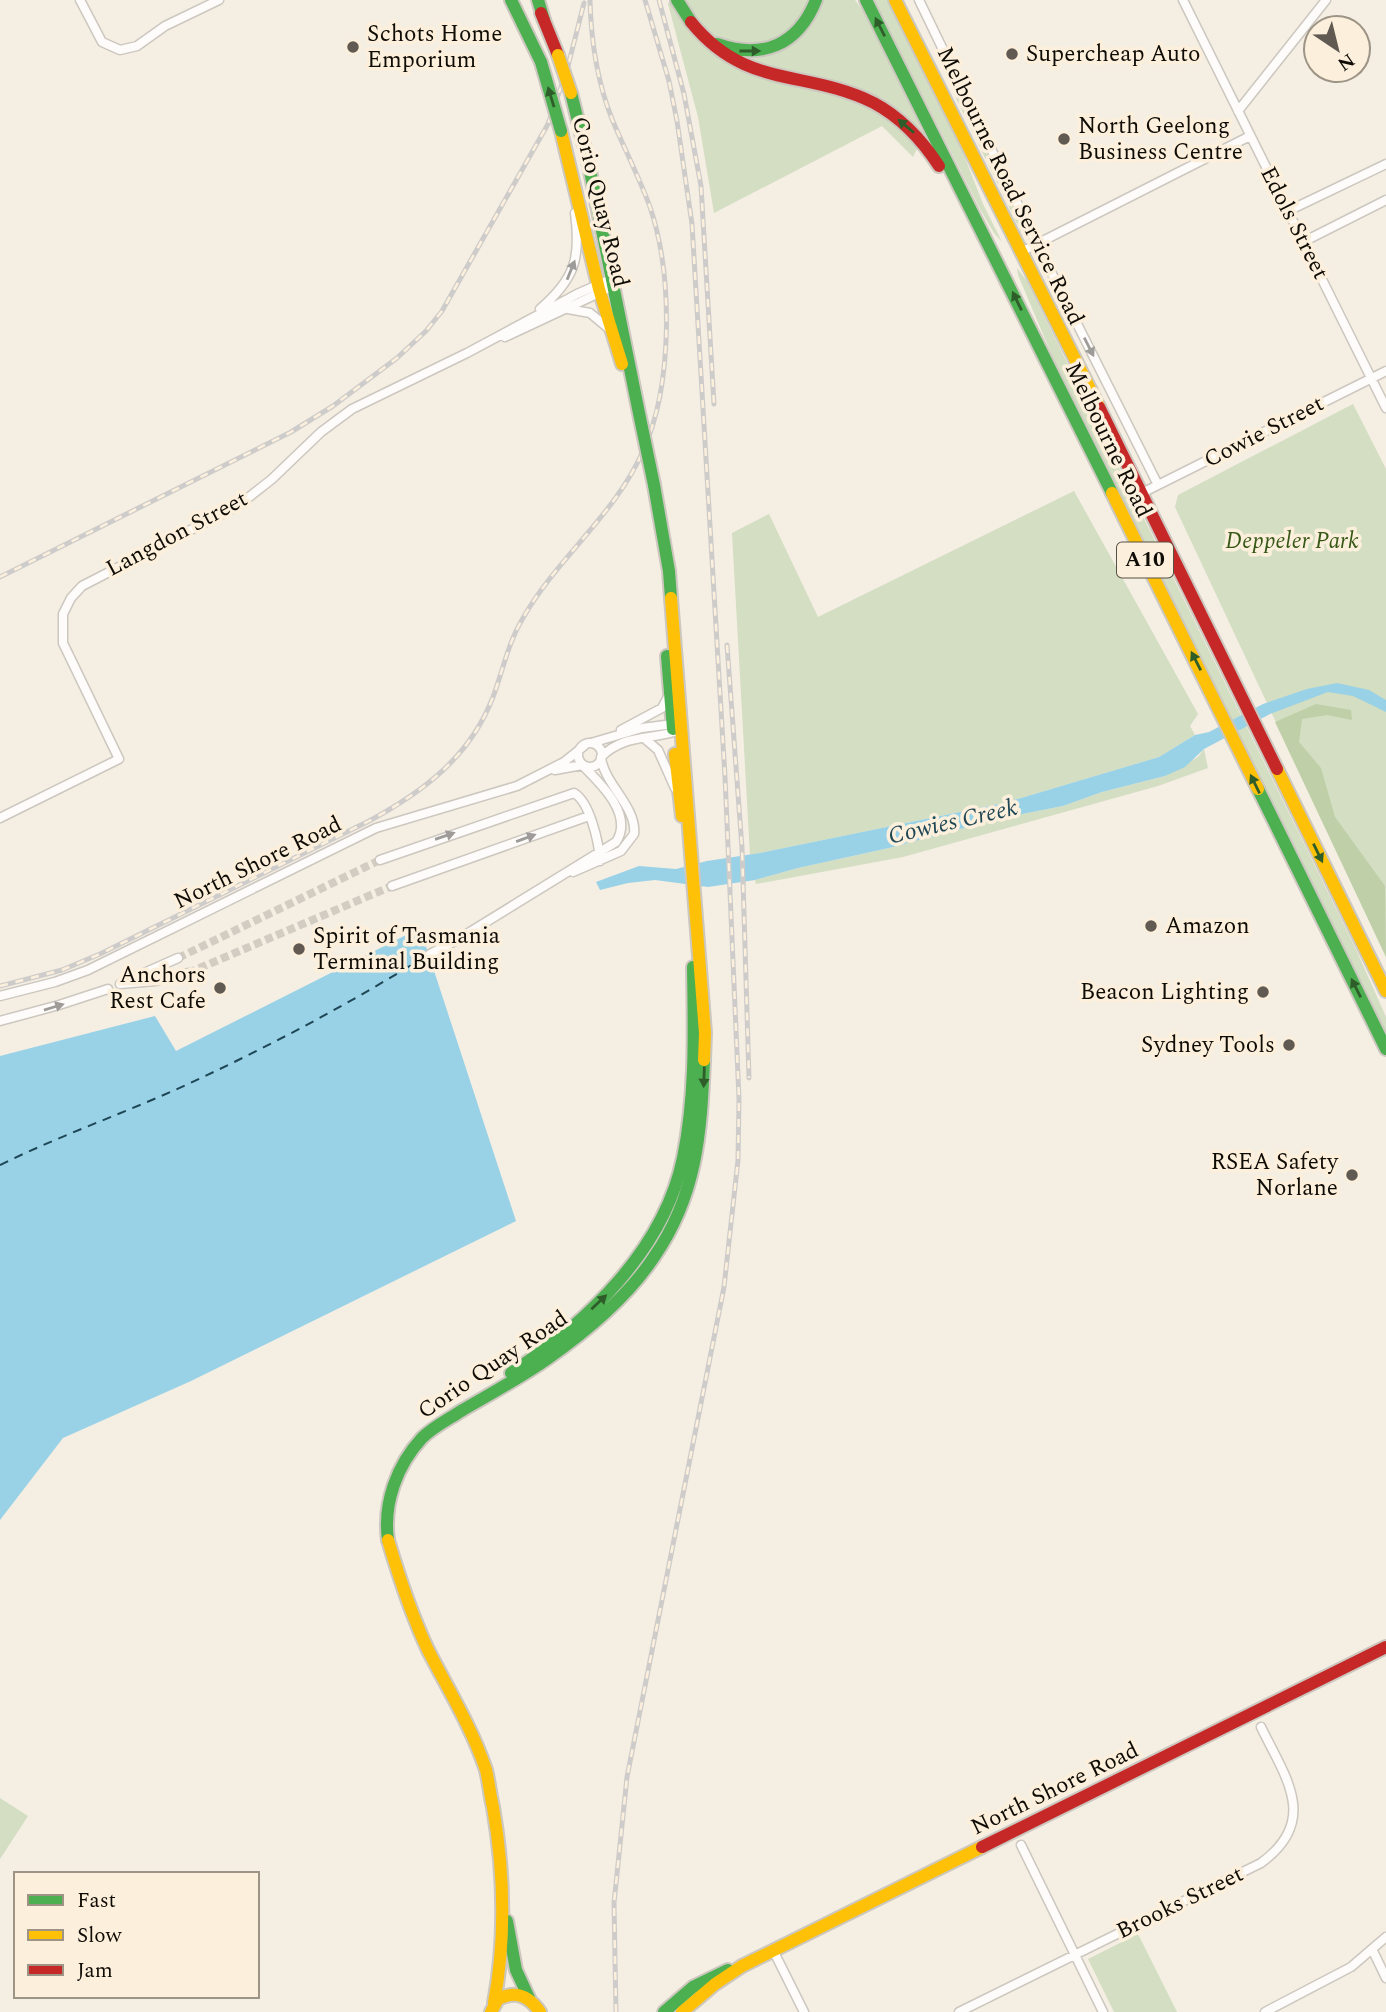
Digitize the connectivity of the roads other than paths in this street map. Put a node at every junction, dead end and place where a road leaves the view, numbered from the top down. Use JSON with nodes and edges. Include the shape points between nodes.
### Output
{"nodes":[{"id":1,"x":80,"y":0,"type":"edge"},
{"id":2,"x":219,"y":0,"type":"edge"},
{"id":3,"x":511,"y":0,"type":"edge"},
{"id":4,"x":536,"y":0,"type":"edge"},
{"id":5,"x":677,"y":0,"type":"edge"},
{"id":6,"x":816,"y":0,"type":"edge"},
{"id":7,"x":866,"y":0,"type":"edge"},
{"id":8,"x":895,"y":0,"type":"edge"},
{"id":9,"x":907,"y":0,"type":"edge"},
{"id":10,"x":919,"y":0,"type":"edge"},
{"id":11,"x":1183,"y":0,"type":"edge"},
{"id":12,"x":1326,"y":0,"type":"edge"},
{"id":13,"x":691,"y":23,"type":"junction"},
{"id":14,"x":929,"y":63,"type":"junction"},
{"id":15,"x":1238,"y":111,"type":"junction"},
{"id":16,"x":1250,"y":136,"type":"junction"},
{"id":17,"x":1386,"y":164,"type":"edge"},
{"id":18,"x":570,"y":166,"type":"junction"},
{"id":19,"x":1386,"y":200,"type":"edge"},
{"id":20,"x":1288,"y":211,"type":"junction"},
{"id":21,"x":976,"y":219,"type":"junction"},
{"id":22,"x":1303,"y":242,"type":"junction"},
{"id":23,"x":1037,"y":244,"type":"junction"},
{"id":24,"x":1021,"y":252,"type":"junction"},
{"id":25,"x":998,"y":264,"type":"junction"},
{"id":26,"x":605,"y":285,"type":"junction"},
{"id":27,"x":565,"y":309,"type":"junction"},
{"id":28,"x":526,"y":323,"type":"junction"},
{"id":29,"x":610,"y":330,"type":"junction"},
{"id":30,"x":1386,"y":371,"type":"edge"},
{"id":31,"x":1371,"y":379,"type":"junction"},
{"id":32,"x":1386,"y":408,"type":"edge"},
{"id":33,"x":640,"y":418,"type":"junction"},
{"id":34,"x":1158,"y":485,"type":"junction"},
{"id":35,"x":1142,"y":493,"type":"junction"},
{"id":36,"x":659,"y":509,"type":"junction"},
{"id":37,"x":668,"y":694,"type":"junction"},
{"id":38,"x":677,"y":727,"type":"junction"},
{"id":39,"x":608,"y":736,"type":"junction"},
{"id":40,"x":643,"y":738,"type":"junction"},
{"id":41,"x":587,"y":745,"type":"junction"},
{"id":42,"x":601,"y":757,"type":"junction"},
{"id":43,"x":582,"y":766,"type":"junction"},
{"id":44,"x":539,"y":776,"type":"junction"},
{"id":45,"x":678,"y":798,"type":"junction"},
{"id":46,"x":589,"y":816,"type":"junction"},
{"id":47,"x":0,"y":818,"type":"edge"},
{"id":48,"x":689,"y":853,"type":"junction"},
{"id":49,"x":600,"y":857,"type":"junction"},
{"id":50,"x":380,"y":860,"type":"tunnel mouth"},
{"id":51,"x":392,"y":886,"type":"tunnel mouth"},
{"id":52,"x":429,"y":954,"type":"dead end"},
{"id":53,"x":178,"y":958,"type":"tunnel mouth"},
{"id":54,"x":188,"y":973,"type":"tunnel mouth"},
{"id":55,"x":1384,"y":988,"type":"edge"},
{"id":56,"x":108,"y":989,"type":"dead end"},
{"id":57,"x":0,"y":996,"type":"edge"},
{"id":58,"x":1386,"y":1001,"type":"edge"},
{"id":59,"x":0,"y":1021,"type":"edge"},
{"id":60,"x":1386,"y":1049,"type":"edge"},
{"id":61,"x":1386,"y":1647,"type":"edge"},
{"id":62,"x":1261,"y":1727,"type":"dead end"},
{"id":63,"x":1021,"y":1845,"type":"dead end"},
{"id":64,"x":502,"y":1896,"type":"junction"},
{"id":65,"x":1386,"y":1937,"type":"edge"},
{"id":66,"x":773,"y":1950,"type":"junction"},
{"id":67,"x":1373,"y":1951,"type":"junction"},
{"id":68,"x":1075,"y":1955,"type":"junction"},
{"id":69,"x":742,"y":1966,"type":"junction"},
{"id":70,"x":1386,"y":1978,"type":"edge"},
{"id":71,"x":529,"y":1998,"type":"junction"},
{"id":72,"x":492,"y":2007,"type":"edge"},
{"id":73,"x":540,"y":2012,"type":"edge"},
{"id":74,"x":664,"y":2012,"type":"edge"},
{"id":75,"x":682,"y":2012,"type":"edge"},
{"id":76,"x":804,"y":2012,"type":"edge"},
{"id":77,"x":959,"y":2012,"type":"edge"},
{"id":78,"x":1103,"y":2012,"type":"edge"},
{"id":79,"x":1265,"y":2012,"type":"edge"}],
"edges":[{"from":1,"to":2,"type":"street","via":[[97,36],[120,50],[137,46],[165,26]]},
{"from":18,"to":3,"type":"main road","name":"Corio Quay Road","one_way":true,"bridge":true,"via":[[541,62]]},
{"from":4,"to":26,"type":"main road","name":"Corio Quay Road","bridge":true,"via":[[571,93],[588,160]]},
{"from":5,"to":13,"type":"main road"},
{"from":13,"to":6,"type":"main road","one_way":true,"via":[[729,49],[762,51],[800,31]]},
{"from":21,"to":7,"type":"main road","name":"Melbourne Road","number":"A10","one_way":true},
{"from":8,"to":14,"type":"main road","name":"Melbourne Road","number":"A10"},
{"from":9,"to":14,"type":"main road"},
{"from":10,"to":23,"type":"street","name":"Melbourne Road Service Road"},
{"from":11,"to":15,"type":"street","name":"Edols Street"},
{"from":12,"to":15,"type":"street"},
{"from":21,"to":13,"type":"main road","one_way":true,"via":[[927,147],[894,116],[861,97],[735,62],[707,44]]},
{"from":14,"to":24,"type":"main road","name":"Melbourne Road","number":"A10"},
{"from":15,"to":16,"type":"street","name":"Edols Street"},
{"from":16,"to":20,"type":"street","name":"Edols Street"},
{"from":16,"to":23,"type":"street"},
{"from":17,"to":20,"type":"street"},
{"from":18,"to":26,"type":"main road","name":"Corio Quay Road"},
{"from":28,"to":18,"type":"street","one_way":true,"via":[[563,288],[573,268],[577,233]]},
{"from":19,"to":22,"type":"street"},
{"from":20,"to":22,"type":"street","name":"Edols Street"},
{"from":21,"to":25,"type":"main road","name":"Melbourne Road","number":"A10"},
{"from":22,"to":31,"type":"street","name":"Edols Street"},
{"from":23,"to":24,"type":"street"},
{"from":23,"to":34,"type":"street","name":"Melbourne Road Service Road","one_way":true},
{"from":24,"to":25,"type":"main road"},
{"from":24,"to":35,"type":"main road","name":"Melbourne Road","number":"A10"},
{"from":60,"to":25,"type":"main road","name":"Melbourne Road","number":"A10","one_way":true},
{"from":26,"to":27,"type":"street","name":"Langdon Street"},
{"from":26,"to":28,"type":"street","name":"Langdon Street"},
{"from":26,"to":29,"type":"main road","name":"Corio Quay Road"},
{"from":26,"to":33,"type":"main road","name":"Corio Quay Road"},
{"from":27,"to":28,"type":"street","name":"Langdon Street"},
{"from":27,"to":29,"type":"street","via":[[590,313]]},
{"from":28,"to":47,"type":"street","name":"Langdon Street","via":[[343,415],[239,505],[89,581],[76,592],[66,606],[63,643],[119,759]]},
{"from":29,"to":33,"type":"main road","name":"Corio Quay Road"},
{"from":30,"to":31,"type":"street","name":"Cowie Street"},
{"from":31,"to":32,"type":"street","name":"Edols Street"},
{"from":31,"to":34,"type":"street","name":"Cowie Street"},
{"from":33,"to":36,"type":"main road","name":"Corio Quay Road","bridge":true},
{"from":34,"to":35,"type":"street","name":"Cowie Street"},
{"from":35,"to":55,"type":"main road","name":"Melbourne Road","number":"A10","one_way":true},
{"from":36,"to":37,"type":"main road","name":"Corio Quay Road"},
{"from":36,"to":38,"type":"main road","name":"Corio Quay Road","via":[[669,571]]},
{"from":37,"to":38,"type":"main road","name":"Corio Quay Road"},
{"from":37,"to":39,"type":"street","name":"North Shore Road","via":[[662,708]]},
{"from":38,"to":39,"type":"street","name":"North Shore Road"},
{"from":38,"to":40,"type":"street","name":"North Shore Road"},
{"from":38,"to":45,"type":"main road","name":"Corio Quay Road"},
{"from":38,"to":48,"type":"main road","name":"Corio Quay Road"},
{"from":39,"to":41,"type":"street","name":"North Shore Road"},
{"from":40,"to":42,"type":"street","name":"North Shore Road","via":[[618,743]]},
{"from":40,"to":45,"type":"street","via":[[660,753]]},
{"from":41,"to":42,"type":"street","via":[[600,748]]},
{"from":41,"to":43,"type":"street","via":[[578,757]]},
{"from":41,"to":44,"type":"street","name":"North Shore Road"},
{"from":42,"to":43,"type":"street","name":"North Shore Road"},
{"from":42,"to":49,"type":"street","via":[[634,831],[624,848]]},
{"from":43,"to":44,"type":"street","name":"North Shore Road"},
{"from":43,"to":49,"type":"street","via":[[608,796],[621,822],[618,840]]},
{"from":44,"to":57,"type":"street","name":"North Shore Road","via":[[376,828],[100,965]]},
{"from":45,"to":48,"type":"main road","name":"Corio Quay Road"},
{"from":46,"to":49,"type":"street"},
{"from":50,"to":46,"type":"street","one_way":true,"via":[[573,793]]},
{"from":51,"to":46,"type":"street","one_way":true},
{"from":48,"to":64,"type":"main road","name":"Corio Quay Road","via":[[704,1022],[704,1097],[685,1198],[657,1243],[580,1319],[517,1369],[431,1421],[411,1439],[396,1459],[382,1496],[379,1514],[384,1558],[486,1771],[498,1836]]},
{"from":49,"to":52,"type":"street"},
{"from":53,"to":54,"type":"street","via":[[120,984]]},
{"from":55,"to":58,"type":"main road","name":"Melbourne Road"},
{"from":59,"to":56,"type":"street","one_way":true},
{"from":61,"to":66,"type":"main road","name":"North Shore Road"},
{"from":62,"to":68,"type":"street","name":"Brooks Street","via":[[1293,1793],[1292,1821],[1273,1854]]},
{"from":63,"to":68,"type":"street"},
{"from":64,"to":71,"type":"main road","name":"Corio Quay Road","via":[[516,1970]]},
{"from":64,"to":72,"type":"main road","name":"Corio Quay Road","via":[[500,1971]]},
{"from":65,"to":67,"type":"street"},
{"from":66,"to":69,"type":"main road","name":"North Shore Road"},
{"from":66,"to":76,"type":"street"},
{"from":67,"to":70,"type":"street"},
{"from":67,"to":79,"type":"street","via":[[1332,1979]]},
{"from":68,"to":77,"type":"street","name":"Brooks Street"},
{"from":68,"to":78,"type":"street"},
{"from":69,"to":74,"type":"main road","name":"North Shore Road","via":[[702,1980]]},
{"from":69,"to":75,"type":"main road","name":"North Shore Road"},
{"from":71,"to":72,"type":"main road","via":[[512,1993]]},
{"from":71,"to":73,"type":"main road","name":"Corio Quay Road"}]}
